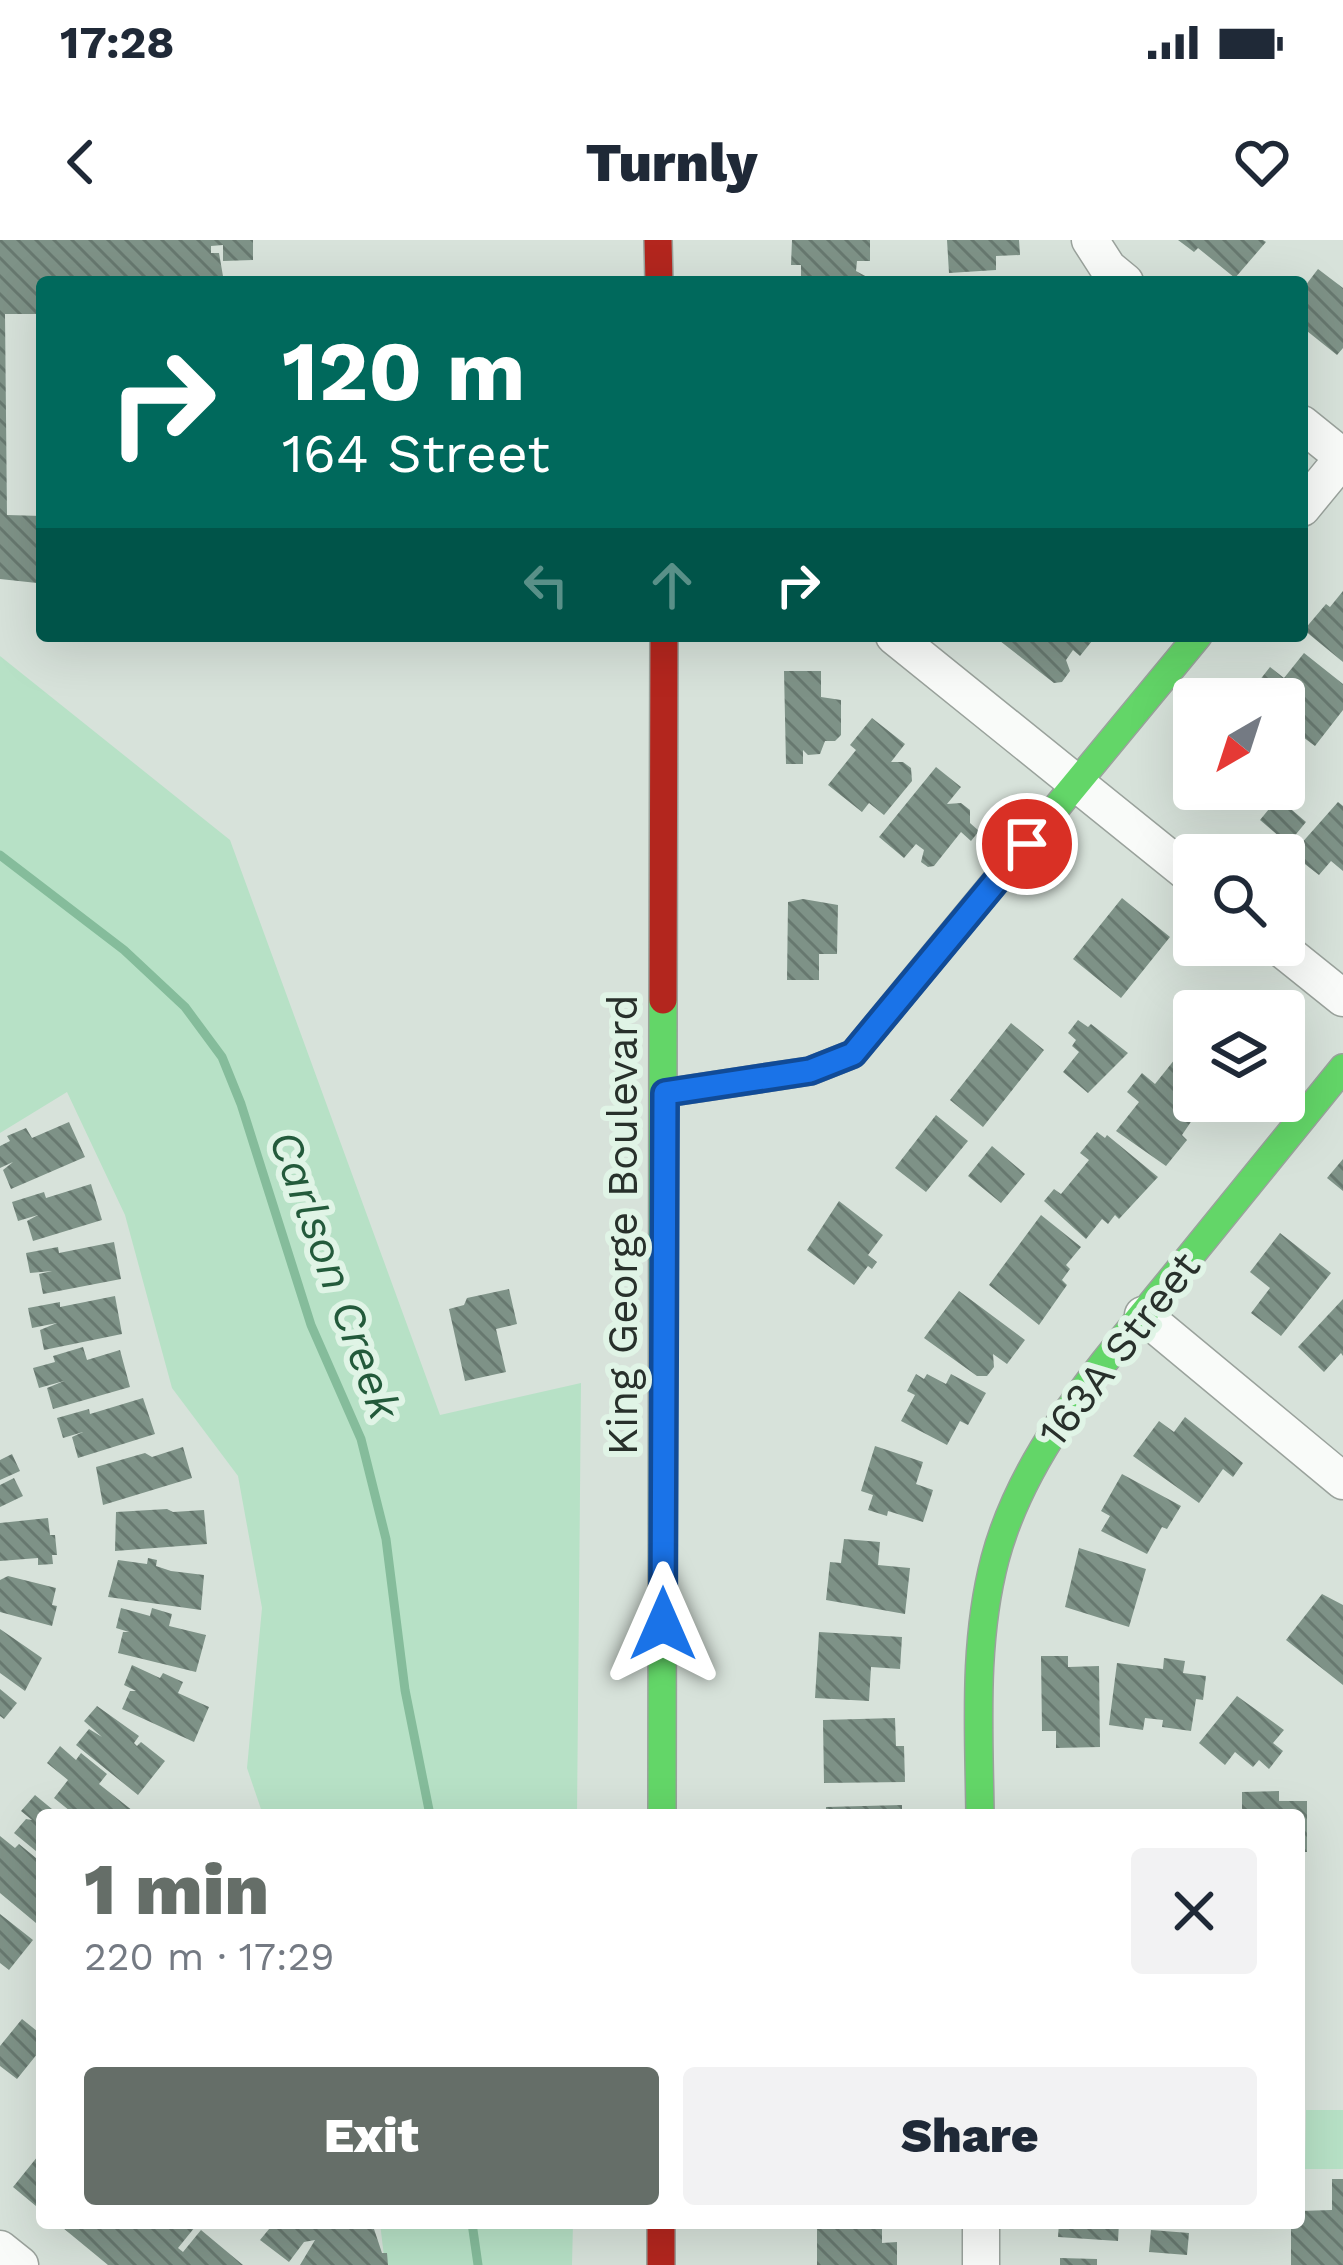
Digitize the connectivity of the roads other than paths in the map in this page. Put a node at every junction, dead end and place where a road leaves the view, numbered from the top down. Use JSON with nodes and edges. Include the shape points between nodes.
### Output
{"nodes":[{"id":1,"x":658,"y":240,"type":"edge"},
{"id":2,"x":1090,"y":240,"type":"edge"},
{"id":3,"x":659,"y":276,"type":"edge"},
{"id":4,"x":1118,"y":276,"type":"edge"},
{"id":5,"x":1308,"y":429,"type":"edge"},
{"id":6,"x":1343,"y":457,"type":"edge"},
{"id":7,"x":1308,"y":501,"type":"edge"},
{"id":8,"x":664,"y":642,"type":"edge"},
{"id":9,"x":901,"y":642,"type":"edge"},
{"id":10,"x":1193,"y":642,"type":"edge"},
{"id":11,"x":1077,"y":784,"type":"junction"},
{"id":12,"x":1173,"y":861,"type":"edge"},
{"id":13,"x":1303,"y":966,"type":"edge"},
{"id":14,"x":1343,"y":998,"type":"edge"},
{"id":15,"x":1343,"y":1068,"type":"edge"},
{"id":16,"x":665,"y":1093,"type":"junction"},
{"id":17,"x":1143,"y":1315,"type":"junction"},
{"id":18,"x":1343,"y":1481,"type":"edge"},
{"id":19,"x":662,"y":1809,"type":"edge"},
{"id":20,"x":980,"y":1809,"type":"edge"},
{"id":21,"x":661,"y":2229,"type":"edge"},
{"id":22,"x":981,"y":2229,"type":"edge"},
{"id":23,"x":0,"y":2249,"type":"edge"},
{"id":24,"x":20,"y":2265,"type":"edge"},
{"id":25,"x":661,"y":2265,"type":"edge"},
{"id":26,"x":981,"y":2265,"type":"edge"}],
"edges":[{"from":1,"to":3,"type":"street"},
{"from":2,"to":4,"type":"street"},
{"from":5,"to":6,"type":"street"},
{"from":6,"to":7,"type":"street"},
{"from":8,"to":16,"type":"street","name":"King George Boulevard"},
{"from":9,"to":11,"type":"street"},
{"from":10,"to":11,"type":"street"},
{"from":11,"to":12,"type":"street"},
{"from":11,"to":16,"type":"street","via":[[853,1054],[810,1071]]},
{"from":13,"to":14,"type":"street"},
{"from":15,"to":17,"type":"street","name":"163A Street"},
{"from":16,"to":19,"type":"street","name":"King George Boulevard"},
{"from":17,"to":18,"type":"street"},
{"from":17,"to":20,"type":"street","name":"163A Street","via":[[1036,1456],[1004,1526],[985,1603]]},
{"from":21,"to":25,"type":"street"},
{"from":22,"to":26,"type":"street"},
{"from":23,"to":24,"type":"street"}]}
